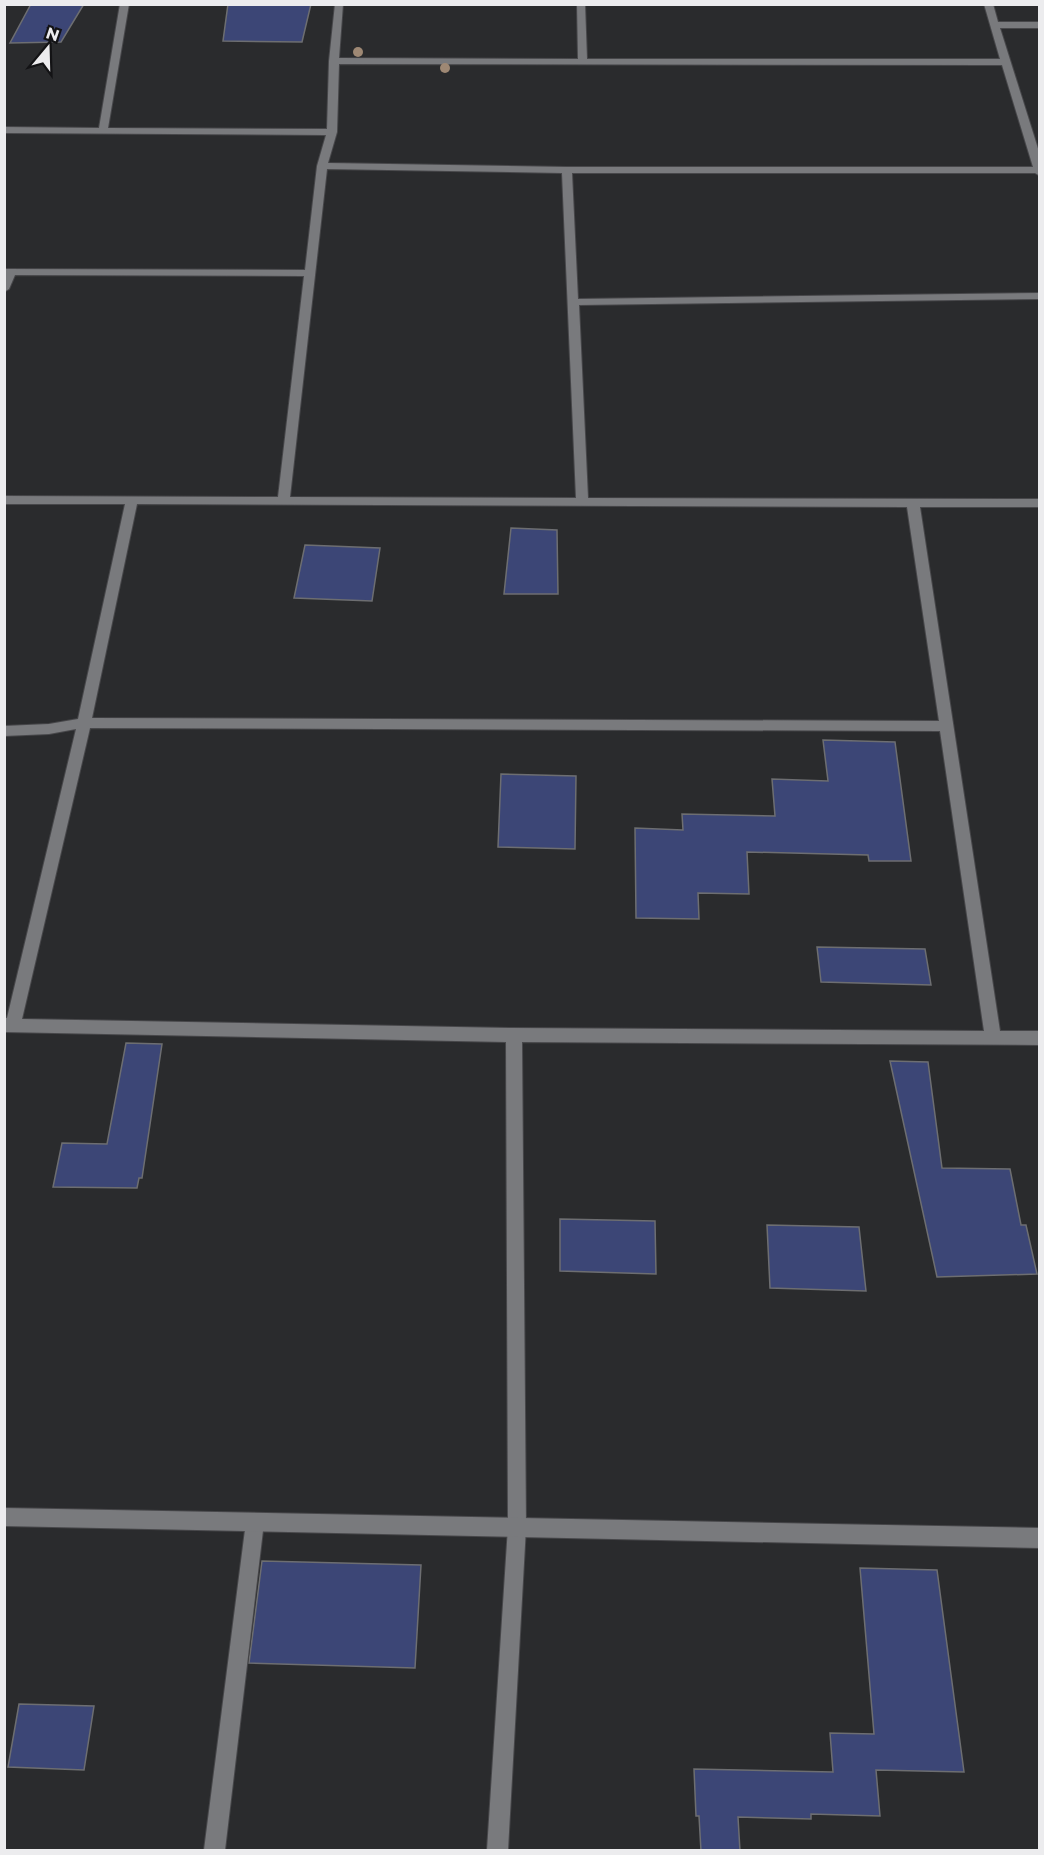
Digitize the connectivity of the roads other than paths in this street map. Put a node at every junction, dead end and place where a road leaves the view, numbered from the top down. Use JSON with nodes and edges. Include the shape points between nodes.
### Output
{"nodes":[{"id":1,"x":124,"y":4,"type":"edge"},
{"id":2,"x":339,"y":4,"type":"edge"},
{"id":3,"x":581,"y":4,"type":"edge"},
{"id":4,"x":988,"y":4,"type":"edge"},
{"id":5,"x":995,"y":25,"type":"junction"},
{"id":6,"x":1040,"y":25,"type":"edge"},
{"id":7,"x":334,"y":61,"type":"junction"},
{"id":8,"x":583,"y":62,"type":"junction"},
{"id":9,"x":1005,"y":62,"type":"junction"},
{"id":10,"x":4,"y":130,"type":"edge"},
{"id":11,"x":103,"y":131,"type":"junction"},
{"id":12,"x":332,"y":132,"type":"junction"},
{"id":13,"x":322,"y":166,"type":"junction"},
{"id":14,"x":567,"y":170,"type":"junction"},
{"id":15,"x":1039,"y":171,"type":"edge"},
{"id":16,"x":8,"y":272,"type":"edge"},
{"id":17,"x":308,"y":273,"type":"junction"},
{"id":18,"x":4,"y":289,"type":"edge"},
{"id":19,"x":1040,"y":296,"type":"edge"},
{"id":20,"x":573,"y":302,"type":"junction"},
{"id":21,"x":4,"y":500,"type":"edge"},
{"id":22,"x":284,"y":500,"type":"junction"},
{"id":23,"x":132,"y":501,"type":"junction"},
{"id":24,"x":582,"y":502,"type":"junction"},
{"id":25,"x":913,"y":503,"type":"junction"},
{"id":26,"x":1040,"y":503,"type":"edge"},
{"id":27,"x":84,"y":723,"type":"junction"},
{"id":28,"x":947,"y":726,"type":"junction"},
{"id":29,"x":4,"y":731,"type":"edge"},
{"id":30,"x":9,"y":1025,"type":"edge"},
{"id":31,"x":514,"y":1035,"type":"junction"},
{"id":32,"x":993,"y":1038,"type":"junction"},
{"id":33,"x":1040,"y":1038,"type":"edge"},
{"id":34,"x":4,"y":1516,"type":"edge"},
{"id":35,"x":255,"y":1522,"type":"junction"},
{"id":36,"x":517,"y":1527,"type":"junction"},
{"id":37,"x":1040,"y":1538,"type":"edge"},
{"id":38,"x":214,"y":1851,"type":"edge"},
{"id":39,"x":498,"y":1851,"type":"edge"}],
"edges":[{"from":1,"to":11,"type":"street"},
{"from":2,"to":7,"type":"street"},
{"from":3,"to":8,"type":"street"},
{"from":4,"to":5,"type":"street"},
{"from":5,"to":6,"type":"street"},
{"from":5,"to":9,"type":"street"},
{"from":7,"to":8,"type":"street"},
{"from":7,"to":12,"type":"street"},
{"from":8,"to":9,"type":"street"},
{"from":9,"to":15,"type":"street"},
{"from":10,"to":11,"type":"street"},
{"from":11,"to":12,"type":"street"},
{"from":12,"to":13,"type":"street"},
{"from":13,"to":14,"type":"street"},
{"from":13,"to":17,"type":"street"},
{"from":14,"to":15,"type":"street"},
{"from":14,"to":20,"type":"street"},
{"from":16,"to":17,"type":"street"},
{"from":16,"to":18,"type":"street"},
{"from":17,"to":22,"type":"street"},
{"from":19,"to":20,"type":"street"},
{"from":20,"to":24,"type":"street"},
{"from":21,"to":23,"type":"street"},
{"from":22,"to":23,"type":"street"},
{"from":22,"to":24,"type":"street"},
{"from":23,"to":27,"type":"street"},
{"from":24,"to":25,"type":"street"},
{"from":25,"to":26,"type":"street"},
{"from":25,"to":28,"type":"street"},
{"from":27,"to":28,"type":"street"},
{"from":27,"to":29,"type":"street"},
{"from":27,"to":30,"type":"street"},
{"from":28,"to":32,"type":"street"},
{"from":30,"to":31,"type":"street"},
{"from":31,"to":32,"type":"street"},
{"from":31,"to":36,"type":"street"},
{"from":32,"to":33,"type":"street"},
{"from":34,"to":35,"type":"street"},
{"from":35,"to":36,"type":"street"},
{"from":35,"to":38,"type":"street"},
{"from":36,"to":37,"type":"street"},
{"from":36,"to":39,"type":"street"}]}
